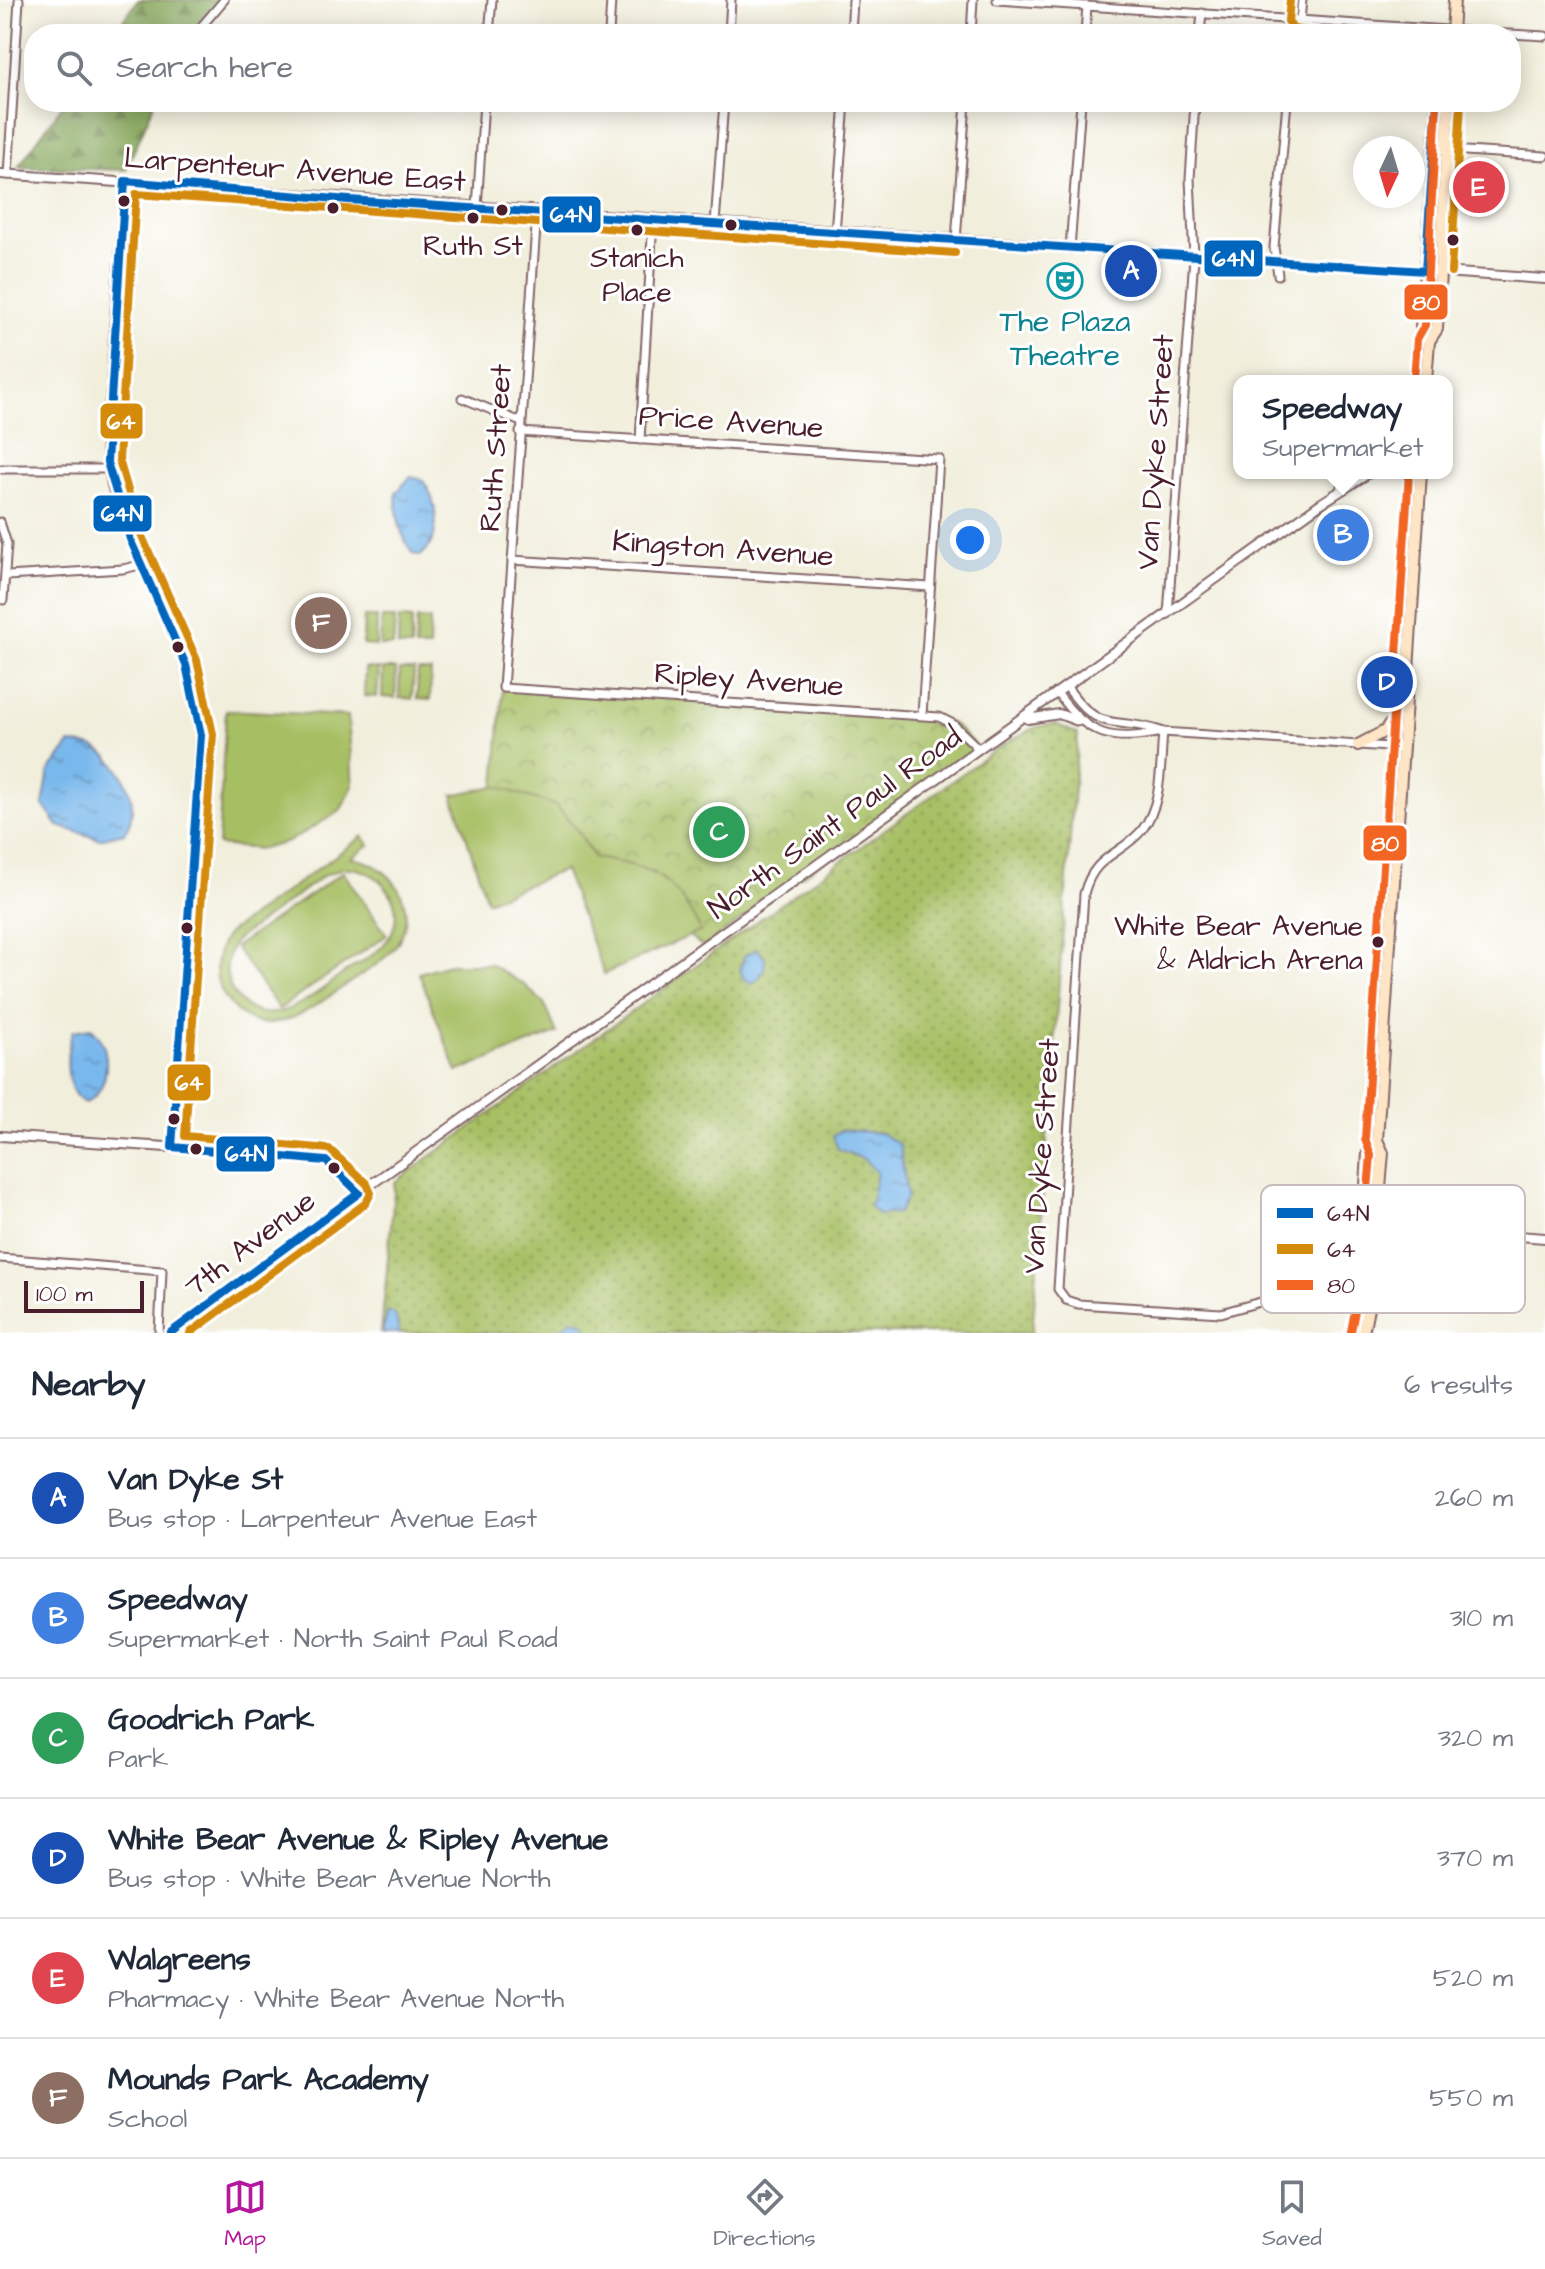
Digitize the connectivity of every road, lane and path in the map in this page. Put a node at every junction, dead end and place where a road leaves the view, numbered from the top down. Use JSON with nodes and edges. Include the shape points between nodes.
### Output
{"nodes":[{"id":1,"x":19,"y":0,"type":"edge"},
{"id":2,"x":224,"y":0,"type":"edge"},
{"id":3,"x":492,"y":0,"type":"edge"},
{"id":4,"x":611,"y":0,"type":"edge"},
{"id":5,"x":731,"y":0,"type":"edge"},
{"id":6,"x":853,"y":0,"type":"edge"},
{"id":7,"x":973,"y":0,"type":"edge"},
{"id":8,"x":997,"y":0,"type":"edge"},
{"id":9,"x":1302,"y":0,"type":"edge"},
{"id":10,"x":1454,"y":0,"type":"edge"},
{"id":11,"x":1087,"y":6,"type":"junction"},
{"id":12,"x":1202,"y":13,"type":"junction"},
{"id":13,"x":1297,"y":20,"type":"junction"},
{"id":14,"x":204,"y":24,"type":"edge"},
{"id":15,"x":490,"y":24,"type":"edge"},
{"id":16,"x":610,"y":24,"type":"edge"},
{"id":17,"x":730,"y":24,"type":"edge"},
{"id":18,"x":852,"y":24,"type":"edge"},
{"id":19,"x":972,"y":24,"type":"edge"},
{"id":20,"x":1086,"y":24,"type":"edge"},
{"id":21,"x":1201,"y":24,"type":"edge"},
{"id":22,"x":1296,"y":24,"type":"edge"},
{"id":23,"x":1344,"y":24,"type":"edge"},
{"id":24,"x":1452,"y":24,"type":"edge"},
{"id":25,"x":1521,"y":35,"type":"edge"},
{"id":26,"x":1545,"y":36,"type":"edge"},
{"id":27,"x":483,"y":112,"type":"edge"},
{"id":28,"x":723,"y":112,"type":"edge"},
{"id":29,"x":844,"y":112,"type":"edge"},
{"id":30,"x":965,"y":112,"type":"edge"},
{"id":31,"x":1080,"y":112,"type":"edge"},
{"id":32,"x":1194,"y":112,"type":"edge"},
{"id":33,"x":1286,"y":112,"type":"edge"},
{"id":34,"x":1436,"y":112,"type":"edge"},
{"id":35,"x":1449,"y":112,"type":"edge"},
{"id":36,"x":1434,"y":149,"type":"junction"},
{"id":37,"x":1447,"y":150,"type":"junction"},
{"id":38,"x":1545,"y":156,"type":"edge"},
{"id":39,"x":4,"y":174,"type":"edge"},
{"id":40,"x":125,"y":181,"type":"junction"},
{"id":41,"x":477,"y":208,"type":"junction"},
{"id":42,"x":537,"y":213,"type":"junction"},
{"id":43,"x":653,"y":220,"type":"junction"},
{"id":44,"x":715,"y":224,"type":"junction"},
{"id":45,"x":835,"y":233,"type":"junction"},
{"id":46,"x":956,"y":241,"type":"junction"},
{"id":47,"x":1070,"y":249,"type":"junction"},
{"id":48,"x":1194,"y":257,"type":"junction"},
{"id":49,"x":1276,"y":261,"type":"junction"},
{"id":50,"x":1425,"y":271,"type":"junction"},
{"id":51,"x":1439,"y":271,"type":"junction"},
{"id":52,"x":1278,"y":275,"type":"dead end"},
{"id":53,"x":1545,"y":279,"type":"edge"},
{"id":54,"x":1429,"y":341,"type":"junction"},
{"id":55,"x":1426,"y":375,"type":"edge"},
{"id":56,"x":462,"y":398,"type":"dead end"},
{"id":57,"x":521,"y":422,"type":"junction"},
{"id":58,"x":520,"y":432,"type":"junction"},
{"id":59,"x":640,"y":440,"type":"junction"},
{"id":60,"x":0,"y":469,"type":"edge"},
{"id":61,"x":108,"y":469,"type":"junction"},
{"id":62,"x":1348,"y":479,"type":"edge"},
{"id":63,"x":1359,"y":479,"type":"edge"},
{"id":64,"x":1421,"y":479,"type":"edge"},
{"id":65,"x":1338,"y":492,"type":"junction"},
{"id":66,"x":0,"y":522,"type":"edge"},
{"id":67,"x":512,"y":560,"type":"junction"},
{"id":68,"x":144,"y":564,"type":"junction"},
{"id":69,"x":7,"y":576,"type":"junction"},
{"id":70,"x":930,"y":587,"type":"junction"},
{"id":71,"x":3,"y":600,"type":"dead end"},
{"id":72,"x":1168,"y":614,"type":"junction"},
{"id":73,"x":1067,"y":687,"type":"junction"},
{"id":74,"x":503,"y":688,"type":"joint"},
{"id":75,"x":1058,"y":694,"type":"junction"},
{"id":76,"x":1406,"y":703,"type":"junction"},
{"id":77,"x":922,"y":715,"type":"junction"},
{"id":78,"x":1078,"y":721,"type":"junction"},
{"id":79,"x":1019,"y":722,"type":"junction"},
{"id":80,"x":1163,"y":732,"type":"junction"},
{"id":81,"x":1358,"y":745,"type":"junction"},
{"id":82,"x":1404,"y":748,"type":"junction"},
{"id":83,"x":979,"y":749,"type":"junction"},
{"id":84,"x":0,"y":1136,"type":"edge"},
{"id":85,"x":1377,"y":1140,"type":"junction"},
{"id":86,"x":172,"y":1147,"type":"junction"},
{"id":87,"x":1366,"y":1185,"type":"edge"},
{"id":88,"x":1381,"y":1185,"type":"edge"},
{"id":89,"x":359,"y":1193,"type":"junction"},
{"id":90,"x":1525,"y":1236,"type":"edge"},
{"id":91,"x":1545,"y":1238,"type":"edge"},
{"id":92,"x":0,"y":1258,"type":"edge"},
{"id":93,"x":1261,"y":1302,"type":"edge"},
{"id":94,"x":1361,"y":1313,"type":"edge"},
{"id":95,"x":1366,"y":1313,"type":"edge"},
{"id":96,"x":159,"y":1333,"type":"edge"},
{"id":97,"x":170,"y":1333,"type":"edge"},
{"id":98,"x":1360,"y":1333,"type":"edge"}],
"edges":[{"from":1,"to":39,"type":"street"},
{"from":2,"to":14,"type":"street"},
{"from":3,"to":15,"type":"street"},
{"from":4,"to":16,"type":"street"},
{"from":5,"to":17,"type":"street"},
{"from":6,"to":18,"type":"street"},
{"from":7,"to":19,"type":"street"},
{"from":8,"to":11,"type":"street"},
{"from":9,"to":13,"type":"street"},
{"from":10,"to":24,"type":"main road"},
{"from":11,"to":12,"type":"street"},
{"from":11,"to":20,"type":"street"},
{"from":12,"to":13,"type":"street"},
{"from":12,"to":21,"type":"street"},
{"from":13,"to":22,"type":"street"},
{"from":13,"to":23,"type":"street"},
{"from":25,"to":26,"type":"street"},
{"from":27,"to":41,"type":"street"},
{"from":28,"to":44,"type":"street"},
{"from":29,"to":45,"type":"street"},
{"from":30,"to":46,"type":"street"},
{"from":31,"to":47,"type":"street"},
{"from":32,"to":48,"type":"street","name":"Van Dyke Street","via":[[1190,179]]},
{"from":33,"to":49,"type":"street"},
{"from":34,"to":36,"type":"main road"},
{"from":35,"to":37,"type":"main road"},
{"from":36,"to":37,"type":"street"},
{"from":36,"to":50,"type":"main road"},
{"from":37,"to":38,"type":"street"},
{"from":37,"to":51,"type":"main road"},
{"from":39,"to":40,"type":"street","name":"Larpenteur Avenue East"},
{"from":40,"to":41,"type":"street","name":"Larpenteur Avenue East"},
{"from":40,"to":61,"type":"street"},
{"from":41,"to":42,"type":"street","name":"Larpenteur Avenue East"},
{"from":42,"to":43,"type":"street","name":"Larpenteur Avenue East"},
{"from":42,"to":57,"type":"street","name":"Ruth Street"},
{"from":43,"to":44,"type":"street","name":"Larpenteur Avenue East"},
{"from":43,"to":59,"type":"street"},
{"from":44,"to":45,"type":"street","name":"Larpenteur Avenue East"},
{"from":45,"to":46,"type":"street","name":"Larpenteur Avenue East"},
{"from":46,"to":47,"type":"street","name":"Larpenteur Avenue East"},
{"from":47,"to":48,"type":"street","name":"Larpenteur Avenue East"},
{"from":48,"to":49,"type":"street","name":"Larpenteur Avenue East"},
{"from":48,"to":72,"type":"street","name":"Van Dyke Street"},
{"from":49,"to":50,"type":"street","name":"Larpenteur Avenue East"},
{"from":49,"to":52,"type":"street"},
{"from":50,"to":51,"type":"street","name":"Larpenteur Avenue East"},
{"from":50,"to":54,"type":"main road","via":[[1421,327]]},
{"from":51,"to":53,"type":"street","name":"Larpenteur Avenue East"},
{"from":51,"to":54,"type":"main road","via":[[1437,329]]},
{"from":54,"to":55,"type":"main road"},
{"from":56,"to":57,"type":"street"},
{"from":57,"to":58,"type":"street","name":"Ruth Street"},
{"from":58,"to":59,"type":"street","name":"Price Avenue"},
{"from":58,"to":67,"type":"street","name":"Ruth Street"},
{"from":59,"to":70,"type":"street","name":"Price Avenue","via":[[939,459]]},
{"from":60,"to":61,"type":"street"},
{"from":61,"to":68,"type":"street"},
{"from":62,"to":65,"type":"street","name":"North Saint Paul Road"},
{"from":63,"to":65,"type":"street","name":"North Saint Paul Road"},
{"from":64,"to":76,"type":"main road"},
{"from":65,"to":72,"type":"street","name":"North Saint Paul Road"},
{"from":66,"to":69,"type":"street","via":[[7,544]]},
{"from":67,"to":70,"type":"street","name":"Kingston Avenue"},
{"from":67,"to":74,"type":"street","name":"Ruth Street"},
{"from":68,"to":69,"type":"street"},
{"from":68,"to":86,"type":"street","via":[[185,654],[201,735]]},
{"from":69,"to":71,"type":"street"},
{"from":70,"to":77,"type":"street"},
{"from":72,"to":73,"type":"street","name":"North Saint Paul Road"},
{"from":73,"to":75,"type":"street","name":"North Saint Paul Road"},
{"from":73,"to":80,"type":"street","via":[[1092,717]]},
{"from":74,"to":77,"type":"street","name":"Ripley Avenue"},
{"from":75,"to":78,"type":"street"},
{"from":75,"to":79,"type":"street","name":"North Saint Paul Road"},
{"from":76,"to":81,"type":"main road","via":[[1385,731]]},
{"from":76,"to":82,"type":"main road"},
{"from":77,"to":83,"type":"street","name":"Ripley Avenue","via":[[953,724]]},
{"from":78,"to":79,"type":"street","via":[[1042,714]]},
{"from":78,"to":80,"type":"street","via":[[1105,734]]},
{"from":79,"to":83,"type":"street","name":"North Saint Paul Road"},
{"from":80,"to":81,"type":"street"},
{"from":80,"to":93,"type":"street","name":"Van Dyke Street","via":[[1153,812],[1139,833],[1097,865],[1084,894],[1058,1289],[1078,1304],[1221,1313]]},
{"from":81,"to":82,"type":"street"},
{"from":82,"to":85,"type":"main road"},
{"from":83,"to":89,"type":"street","name":"North Saint Paul Road"},
{"from":84,"to":86,"type":"street"},
{"from":85,"to":87,"type":"main road","via":[[1368,1152]]},
{"from":85,"to":88,"type":"main road","via":[[1383,1153]]},
{"from":86,"to":89,"type":"street","via":[[326,1161]]},
{"from":89,"to":97,"type":"street","name":"7th Avenue"},
{"from":90,"to":91,"type":"street"},
{"from":92,"to":96,"type":"street","via":[[162,1271]]},
{"from":94,"to":98,"type":"main road"},
{"from":95,"to":98,"type":"main road"}]}
